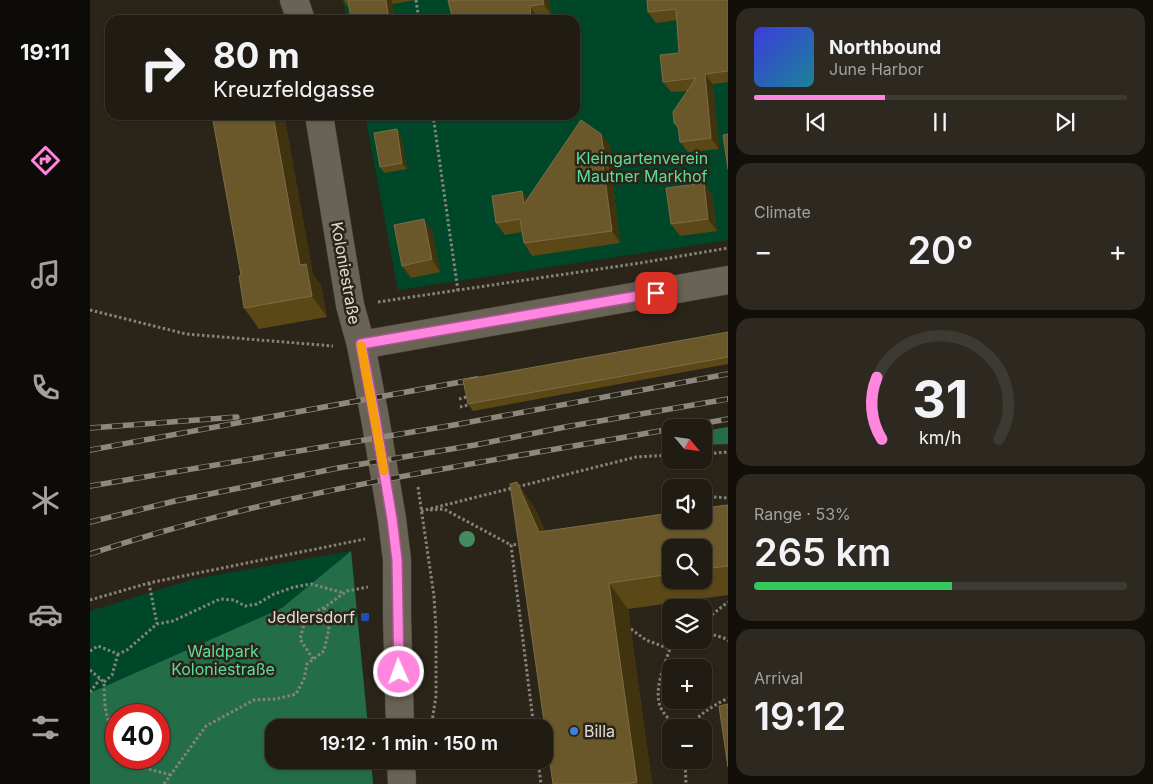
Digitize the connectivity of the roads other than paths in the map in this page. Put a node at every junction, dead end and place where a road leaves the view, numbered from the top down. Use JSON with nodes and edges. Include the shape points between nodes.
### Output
{"nodes":[{"id":1,"x":294,"y":0,"type":"edge"},
{"id":2,"x":299,"y":15,"type":"edge"},
{"id":3,"x":321,"y":120,"type":"edge"},
{"id":4,"x":728,"y":280,"type":"edge"},
{"id":5,"x":361,"y":344,"type":"junction"},
{"id":6,"x":400,"y":719,"type":"edge"},
{"id":7,"x":401,"y":769,"type":"edge"},
{"id":8,"x":402,"y":784,"type":"edge"}],
"edges":[{"from":1,"to":2,"type":"street"},
{"from":3,"to":5,"type":"street","name":"Koloniestraße","via":[[350,306]]},
{"from":4,"to":5,"type":"street"},
{"from":5,"to":6,"type":"street","name":"Koloniestraße","via":[[397,560]]},
{"from":7,"to":8,"type":"street"}]}
